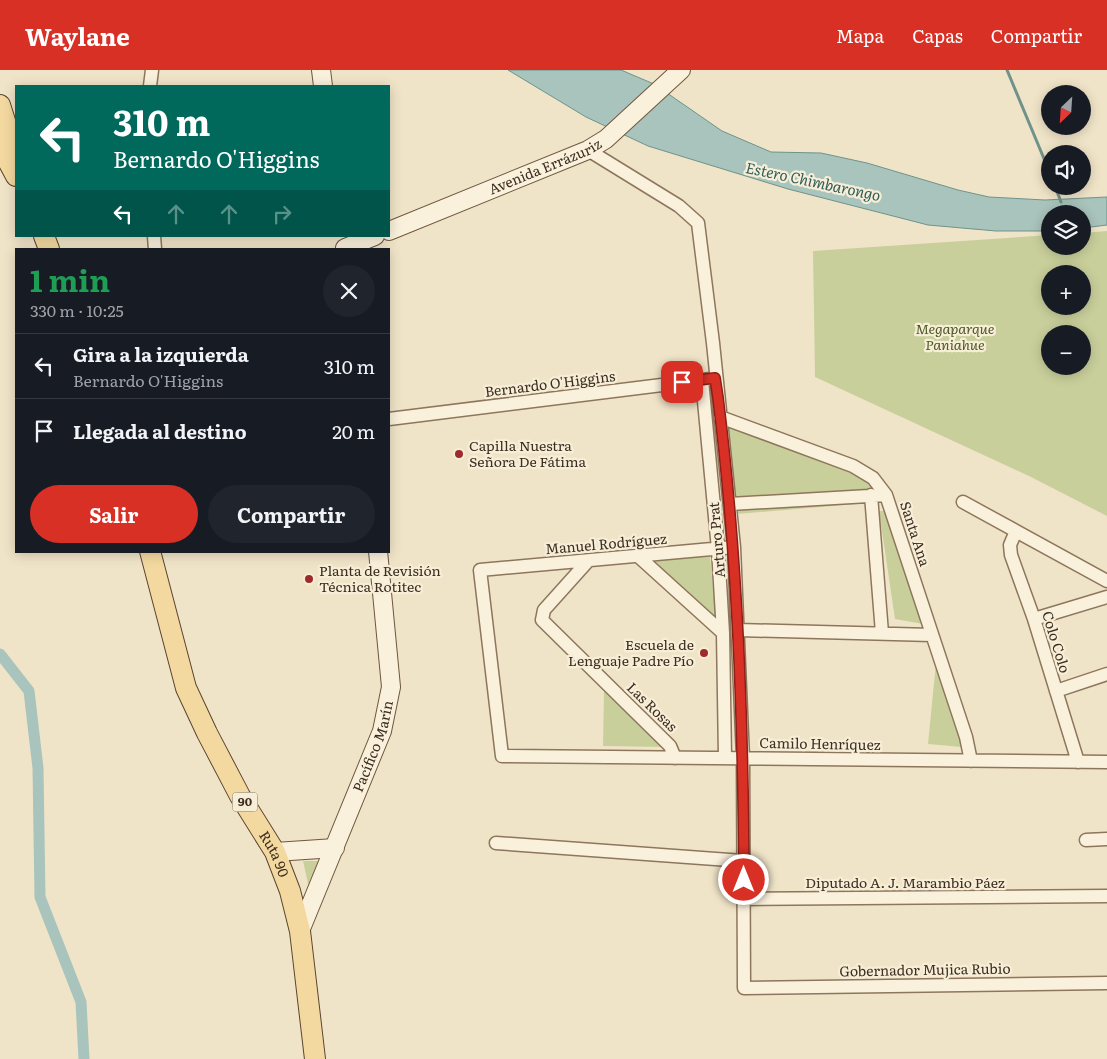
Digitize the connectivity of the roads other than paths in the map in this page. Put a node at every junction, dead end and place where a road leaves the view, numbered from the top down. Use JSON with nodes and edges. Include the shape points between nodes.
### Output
{"nodes":[{"id":1,"x":152,"y":70,"type":"edge"},
{"id":2,"x":321,"y":70,"type":"edge"},
{"id":3,"x":681,"y":70,"type":"edge"},
{"id":4,"x":150,"y":85,"type":"edge"},
{"id":5,"x":323,"y":85,"type":"edge"},
{"id":6,"x":0,"y":105,"type":"edge"},
{"id":7,"x":0,"y":146,"type":"edge"},
{"id":8,"x":588,"y":150,"type":"junction"},
{"id":9,"x":15,"y":153,"type":"edge"},
{"id":10,"x":15,"y":174,"type":"edge"},
{"id":11,"x":390,"y":230,"type":"edge"},
{"id":12,"x":371,"y":237,"type":"edge"},
{"id":13,"x":345,"y":244,"type":"edge"},
{"id":14,"x":715,"y":378,"type":"junction"},
{"id":15,"x":702,"y":380,"type":"junction"},
{"id":16,"x":720,"y":417,"type":"junction"},
{"id":17,"x":390,"y":419,"type":"edge"},
{"id":18,"x":886,"y":494,"type":"junction"},
{"id":19,"x":871,"y":495,"type":"junction"},
{"id":20,"x":963,"y":502,"type":"dead end"},
{"id":21,"x":730,"y":504,"type":"junction"},
{"id":22,"x":1016,"y":530,"type":"junction"},
{"id":23,"x":734,"y":547,"type":"junction"},
{"id":24,"x":718,"y":549,"type":"junction"},
{"id":25,"x":151,"y":553,"type":"edge"},
{"id":26,"x":378,"y":553,"type":"edge"},
{"id":27,"x":638,"y":556,"type":"junction"},
{"id":28,"x":588,"y":561,"type":"junction"},
{"id":29,"x":1107,"y":582,"type":"edge"},
{"id":30,"x":1107,"y":597,"type":"edge"},
{"id":31,"x":1034,"y":619,"type":"junction"},
{"id":32,"x":738,"y":630,"type":"junction"},
{"id":33,"x":723,"y":633,"type":"junction"},
{"id":34,"x":882,"y":633,"type":"junction"},
{"id":35,"x":932,"y":635,"type":"junction"},
{"id":36,"x":1107,"y":674,"type":"edge"},
{"id":37,"x":1056,"y":691,"type":"junction"},
{"id":38,"x":502,"y":756,"type":"joint"},
{"id":39,"x":674,"y":758,"type":"junction"},
{"id":40,"x":726,"y":758,"type":"junction"},
{"id":41,"x":743,"y":758,"type":"junction"},
{"id":42,"x":971,"y":761,"type":"junction"},
{"id":43,"x":1078,"y":762,"type":"junction"},
{"id":44,"x":1107,"y":762,"type":"edge"},
{"id":45,"x":1107,"y":839,"type":"edge"},
{"id":46,"x":1086,"y":840,"type":"dead end"},
{"id":47,"x":496,"y":843,"type":"dead end"},
{"id":48,"x":335,"y":848,"type":"junction"},
{"id":49,"x":275,"y":852,"type":"junction"},
{"id":50,"x":744,"y":861,"type":"junction"},
{"id":51,"x":1107,"y":896,"type":"edge"},
{"id":52,"x":744,"y":899,"type":"junction"},
{"id":53,"x":300,"y":931,"type":"junction"},
{"id":54,"x":1107,"y":983,"type":"edge"},
{"id":55,"x":744,"y":988,"type":"joint"},
{"id":56,"x":315,"y":1059,"type":"edge"}],
"edges":[{"from":1,"to":4,"type":"street"},
{"from":2,"to":5,"type":"street"},
{"from":3,"to":8,"type":"street","name":"Avenida Errázuriz","via":[[606,139]]},
{"from":6,"to":9,"type":"main road"},
{"from":7,"to":10,"type":"main road"},
{"from":8,"to":11,"type":"street","name":"Avenida Errázuriz"},
{"from":8,"to":14,"type":"street","name":"Arturo Prat","via":[[679,206],[698,223]]},
{"from":12,"to":13,"type":"street"},
{"from":14,"to":15,"type":"street","name":"Bernardo O'Higgins"},
{"from":14,"to":16,"type":"street","name":"Arturo Prat"},
{"from":15,"to":17,"type":"street","name":"Bernardo O'Higgins"},
{"from":15,"to":24,"type":"street","name":"Arturo Prat"},
{"from":16,"to":18,"type":"street","name":"Santa Ana","via":[[853,466],[873,478]]},
{"from":16,"to":21,"type":"street","name":"Arturo Prat"},
{"from":18,"to":19,"type":"street"},
{"from":18,"to":35,"type":"street","name":"Santa Ana"},
{"from":19,"to":21,"type":"street"},
{"from":19,"to":34,"type":"street"},
{"from":20,"to":22,"type":"street"},
{"from":21,"to":23,"type":"street","name":"Arturo Prat"},
{"from":22,"to":29,"type":"street"},
{"from":22,"to":31,"type":"street","name":"Colo Colo","via":[[1010,546],[1011,555]]},
{"from":23,"to":24,"type":"street","name":"Manuel Rodríguez"},
{"from":23,"to":32,"type":"street","name":"Arturo Prat"},
{"from":24,"to":27,"type":"street","name":"Manuel Rodríguez"},
{"from":24,"to":33,"type":"street","name":"Arturo Prat"},
{"from":25,"to":49,"type":"main road","name":"Ruta 90","number":"90","via":[[186,688],[232,780]]},
{"from":26,"to":48,"type":"street","name":"Pacífico Marín","via":[[391,687],[382,731]]},
{"from":27,"to":28,"type":"street","name":"Manuel Rodríguez"},
{"from":27,"to":33,"type":"street"},
{"from":28,"to":38,"type":"street","name":"Manuel Rodríguez","via":[[480,570]]},
{"from":28,"to":39,"type":"street","name":"Las Rosas","via":[[544,610],[541,616],[544,623],[670,746]]},
{"from":30,"to":31,"type":"street"},
{"from":31,"to":37,"type":"street","name":"Colo Colo"},
{"from":32,"to":34,"type":"street"},
{"from":32,"to":41,"type":"street","name":"Arturo Prat"},
{"from":33,"to":40,"type":"street","name":"Arturo Prat"},
{"from":34,"to":35,"type":"street"},
{"from":35,"to":42,"type":"street","name":"Santa Ana"},
{"from":36,"to":37,"type":"street"},
{"from":37,"to":43,"type":"street","name":"Colo Colo"},
{"from":38,"to":39,"type":"street","name":"Camilo Henríquez"},
{"from":39,"to":40,"type":"street","name":"Camilo Henríquez"},
{"from":40,"to":41,"type":"street","name":"Camilo Henríquez"},
{"from":41,"to":42,"type":"street","name":"Camilo Henríquez"},
{"from":41,"to":50,"type":"street","name":"Arturo Prat"},
{"from":42,"to":43,"type":"street","name":"Camilo Henríquez"},
{"from":43,"to":44,"type":"street","name":"Camilo Henríquez"},
{"from":45,"to":46,"type":"street"},
{"from":47,"to":50,"type":"street"},
{"from":48,"to":49,"type":"street"},
{"from":48,"to":53,"type":"street","name":"Pacífico Marín"},
{"from":49,"to":53,"type":"main road","name":"Ruta 90","number":"90","via":[[290,890]]},
{"from":50,"to":52,"type":"street","name":"Arturo Prat"},
{"from":51,"to":52,"type":"street","name":"Diputado A. J. Marambio Páez"},
{"from":52,"to":55,"type":"street","name":"Arturo Prat"},
{"from":53,"to":56,"type":"main road","name":"Ruta 90","number":"90"},
{"from":54,"to":55,"type":"street","name":"Gobernador Mujica Rubio"}]}
